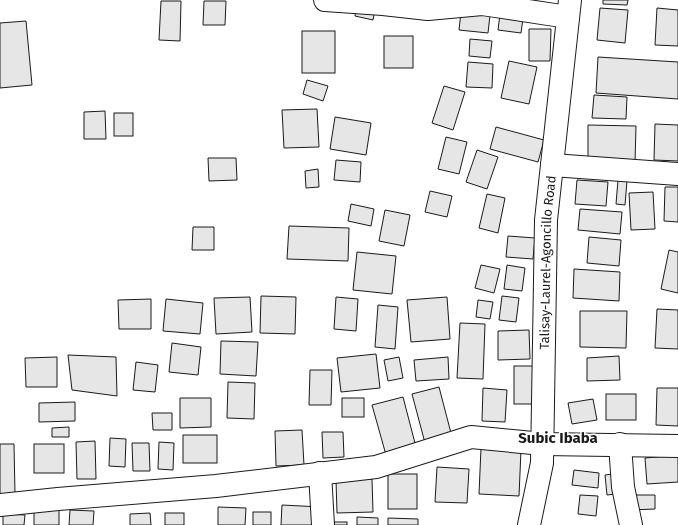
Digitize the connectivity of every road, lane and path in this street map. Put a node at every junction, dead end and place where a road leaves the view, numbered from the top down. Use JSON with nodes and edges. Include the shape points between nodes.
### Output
{"nodes":[{"id":1,"x":325,"y":0,"type":"edge"},
{"id":2,"x":569,"y":8,"type":"edge"},
{"id":3,"x":552,"y":165,"type":"junction"},
{"id":4,"x":678,"y":174,"type":"edge"},
{"id":5,"x":543,"y":444,"type":"junction"},
{"id":6,"x":620,"y":444,"type":"junction"},
{"id":7,"x":678,"y":446,"type":"edge"},
{"id":8,"x":320,"y":473,"type":"junction"},
{"id":9,"x":0,"y":505,"type":"edge"},
{"id":10,"x":323,"y":525,"type":"edge"},
{"id":11,"x":529,"y":525,"type":"edge"},
{"id":12,"x":631,"y":525,"type":"edge"}],
"edges":[{"from":1,"to":2,"type":"street","via":[[428,9],[482,4]]},
{"from":2,"to":3,"type":"street","name":"Talisay-Laurel-Agoncillo Road"},
{"from":3,"to":4,"type":"street"},
{"from":3,"to":5,"type":"street","name":"Talisay-Laurel-Agoncillo Road","via":[[546,220]]},
{"from":5,"to":6,"type":"street"},
{"from":5,"to":8,"type":"street","via":[[471,437],[376,467]]},
{"from":5,"to":11,"type":"street","name":"Talisay-Laurel-Agoncillo Road","via":[[542,462]]},
{"from":6,"to":7,"type":"street"},
{"from":6,"to":12,"type":"street","via":[[623,487]]},
{"from":8,"to":9,"type":"street","via":[[216,486]]},
{"from":8,"to":10,"type":"street"}]}
